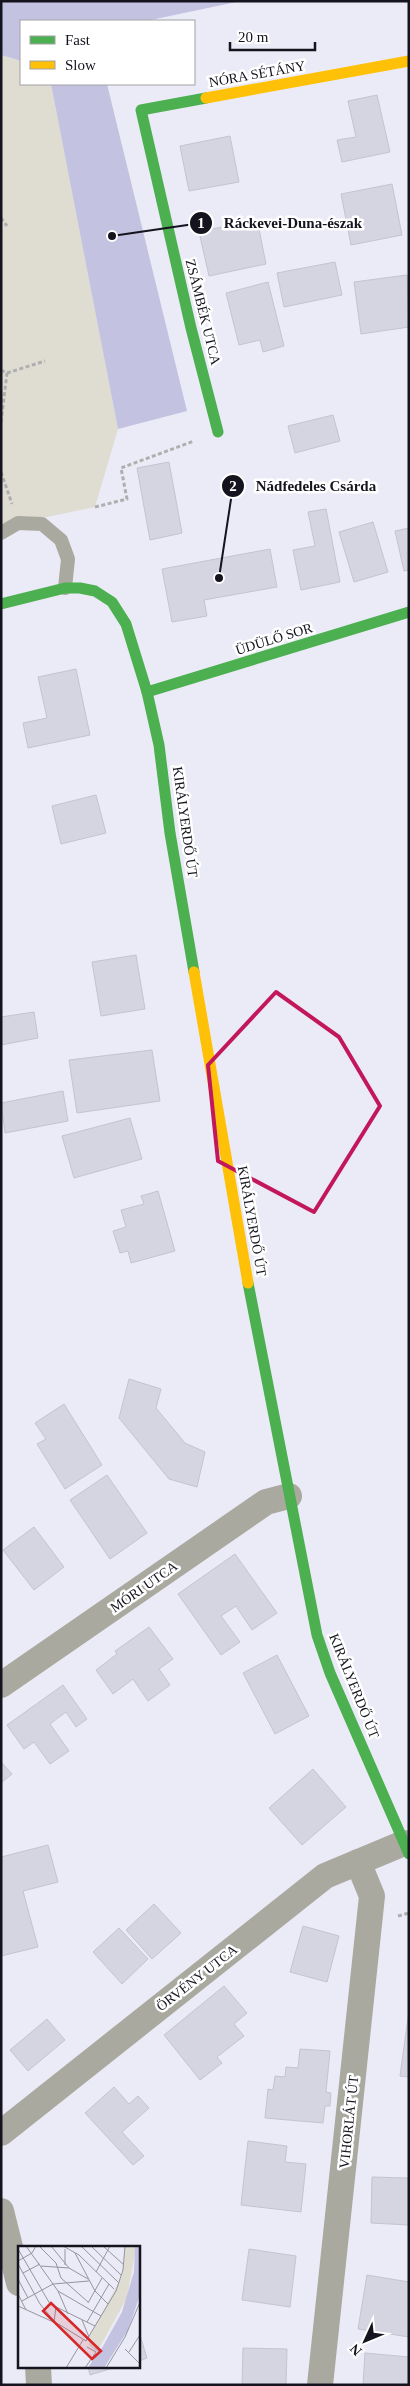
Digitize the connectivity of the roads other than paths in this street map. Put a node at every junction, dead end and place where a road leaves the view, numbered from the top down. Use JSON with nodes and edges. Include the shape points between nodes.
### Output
{"nodes":[{"id":1,"x":409,"y":62,"type":"edge"},
{"id":2,"x":141,"y":110,"type":"joint"},
{"id":3,"x":218,"y":432,"type":"road end"},
{"id":4,"x":1,"y":533,"type":"edge"},
{"id":5,"x":65,"y":588,"type":"junction"},
{"id":6,"x":1,"y":604,"type":"edge"},
{"id":7,"x":409,"y":612,"type":"edge"},
{"id":8,"x":148,"y":692,"type":"junction"},
{"id":9,"x":290,"y":1496,"type":"junction"},
{"id":10,"x":1,"y":1685,"type":"edge"},
{"id":11,"x":406,"y":1849,"type":"edge"},
{"id":12,"x":358,"y":1862,"type":"junction"},
{"id":13,"x":1,"y":2133,"type":"edge"},
{"id":14,"x":1,"y":2211,"type":"edge"},
{"id":15,"x":18,"y":2279,"type":"edge"},
{"id":16,"x":38,"y":2368,"type":"edge"},
{"id":17,"x":39,"y":2385,"type":"edge"},
{"id":18,"x":320,"y":2385,"type":"edge"}],
"edges":[{"from":1,"to":2,"type":"street","name":"NÓRA SÉTÁNY"},
{"from":2,"to":3,"type":"street","name":"ZSÁMBÉK UTCA","via":[[190,328]]},
{"from":4,"to":5,"type":"lane","via":[[18,523],[42,524],[61,540],[68,559]]},
{"from":5,"to":6,"type":"street"},
{"from":5,"to":8,"type":"street","name":"KIRÁLYERDŐ ÚT","via":[[95,591],[112,602],[126,624]]},
{"from":7,"to":8,"type":"street","name":"ÜDÜLŐ SOR"},
{"from":8,"to":9,"type":"street","name":"KIRÁLYERDŐ ÚT","via":[[244,1264]]},
{"from":9,"to":10,"type":"street","name":"MÓRI UTCA","via":[[266,1502]]},
{"from":9,"to":11,"type":"street","name":"KIRÁLYERDŐ ÚT","via":[[317,1635],[330,1673]]},
{"from":11,"to":12,"type":"street","name":"ÖRVÉNY UTCA"},
{"from":12,"to":13,"type":"street","name":"ÖRVÉNY UTCA","via":[[325,1876]]},
{"from":12,"to":18,"type":"street","name":"VIHORLÁT ÚT","via":[[372,1896]]},
{"from":14,"to":15,"type":"street"},
{"from":16,"to":17,"type":"street"}]}
